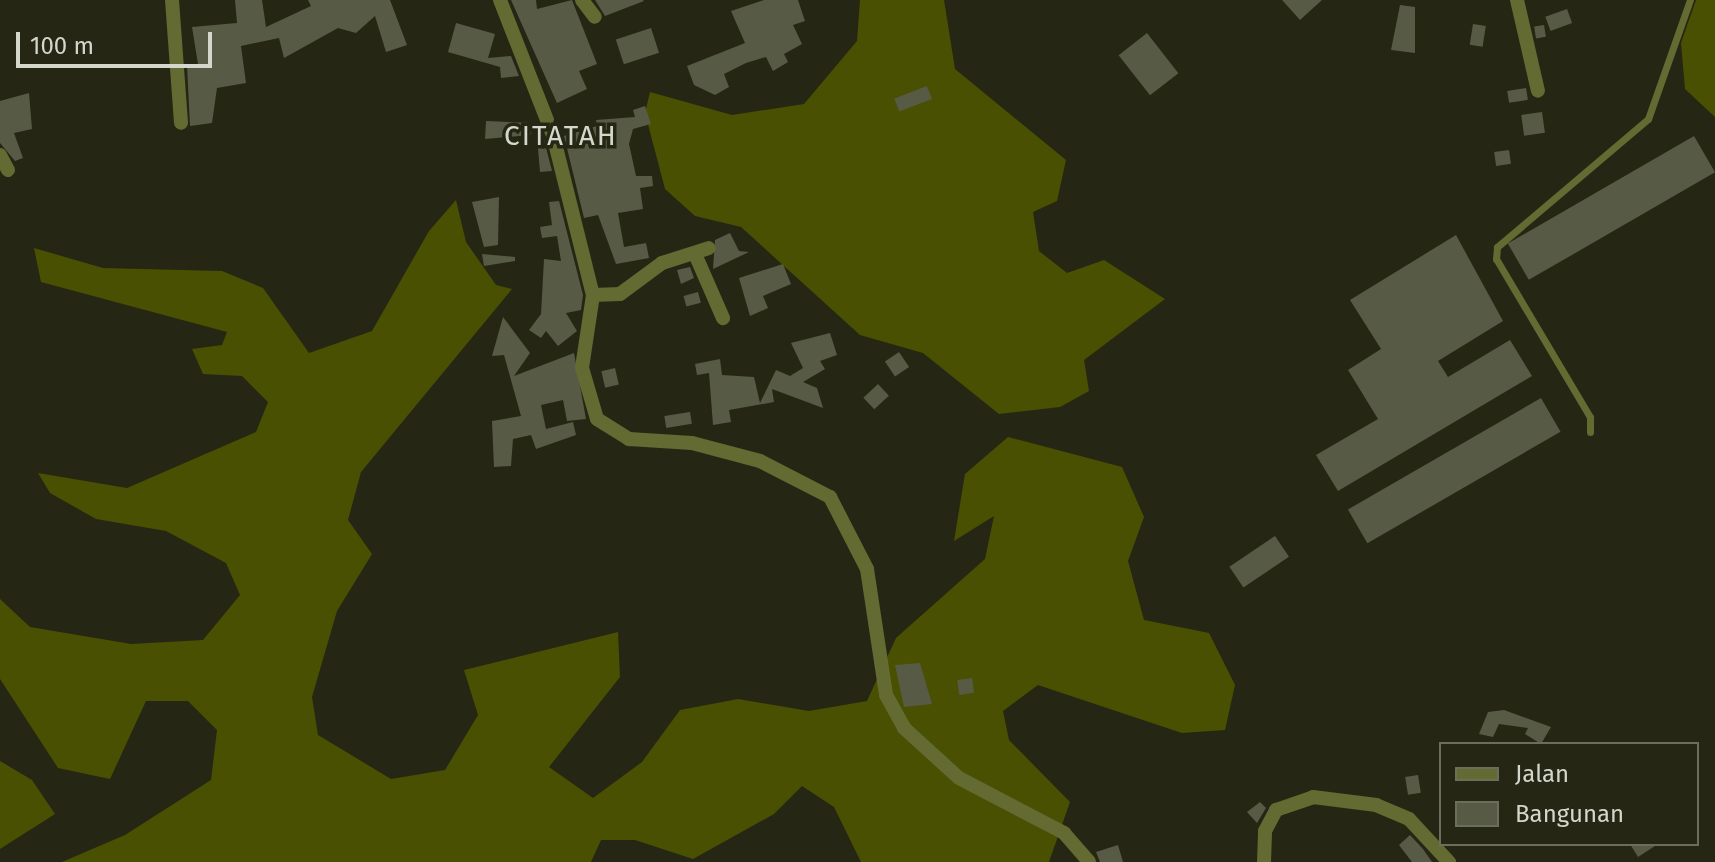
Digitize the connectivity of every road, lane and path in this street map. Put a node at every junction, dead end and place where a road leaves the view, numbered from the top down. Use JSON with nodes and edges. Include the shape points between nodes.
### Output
{"nodes":[{"id":1,"x":172,"y":0,"type":"edge"},
{"id":2,"x":500,"y":0,"type":"edge"},
{"id":3,"x":582,"y":0,"type":"edge"},
{"id":4,"x":1517,"y":0,"type":"edge"},
{"id":5,"x":1690,"y":0,"type":"edge"},
{"id":6,"x":595,"y":17,"type":"dead end"},
{"id":7,"x":1538,"y":91,"type":"dead end"},
{"id":8,"x":181,"y":123,"type":"dead end"},
{"id":9,"x":0,"y":155,"type":"edge"},
{"id":10,"x":8,"y":170,"type":"dead end"},
{"id":11,"x":593,"y":295,"type":"junction"},
{"id":12,"x":723,"y":318,"type":"dead end"},
{"id":13,"x":1590,"y":432,"type":"dead end"},
{"id":14,"x":1089,"y":862,"type":"edge"},
{"id":15,"x":1264,"y":862,"type":"edge"},
{"id":16,"x":1449,"y":862,"type":"edge"}],
"edges":[{"from":1,"to":8,"type":"street"},
{"from":2,"to":11,"type":"street","via":[[553,135]]},
{"from":3,"to":6,"type":"street"},
{"from":4,"to":7,"type":"street"},
{"from":5,"to":13,"type":"lane","via":[[1648,119],[1497,247],[1496,259],[1590,417]]},
{"from":9,"to":10,"type":"street"},
{"from":11,"to":12,"type":"street","via":[[620,294],[662,263],[702,251]]},
{"from":11,"to":14,"type":"street","via":[[582,368],[605,428],[760,461],[830,497],[867,569],[886,695],[904,728],[959,778],[1064,833]]},
{"from":15,"to":16,"type":"street","via":[[1265,831],[1276,810],[1313,797],[1376,805],[1409,819]]}]}
